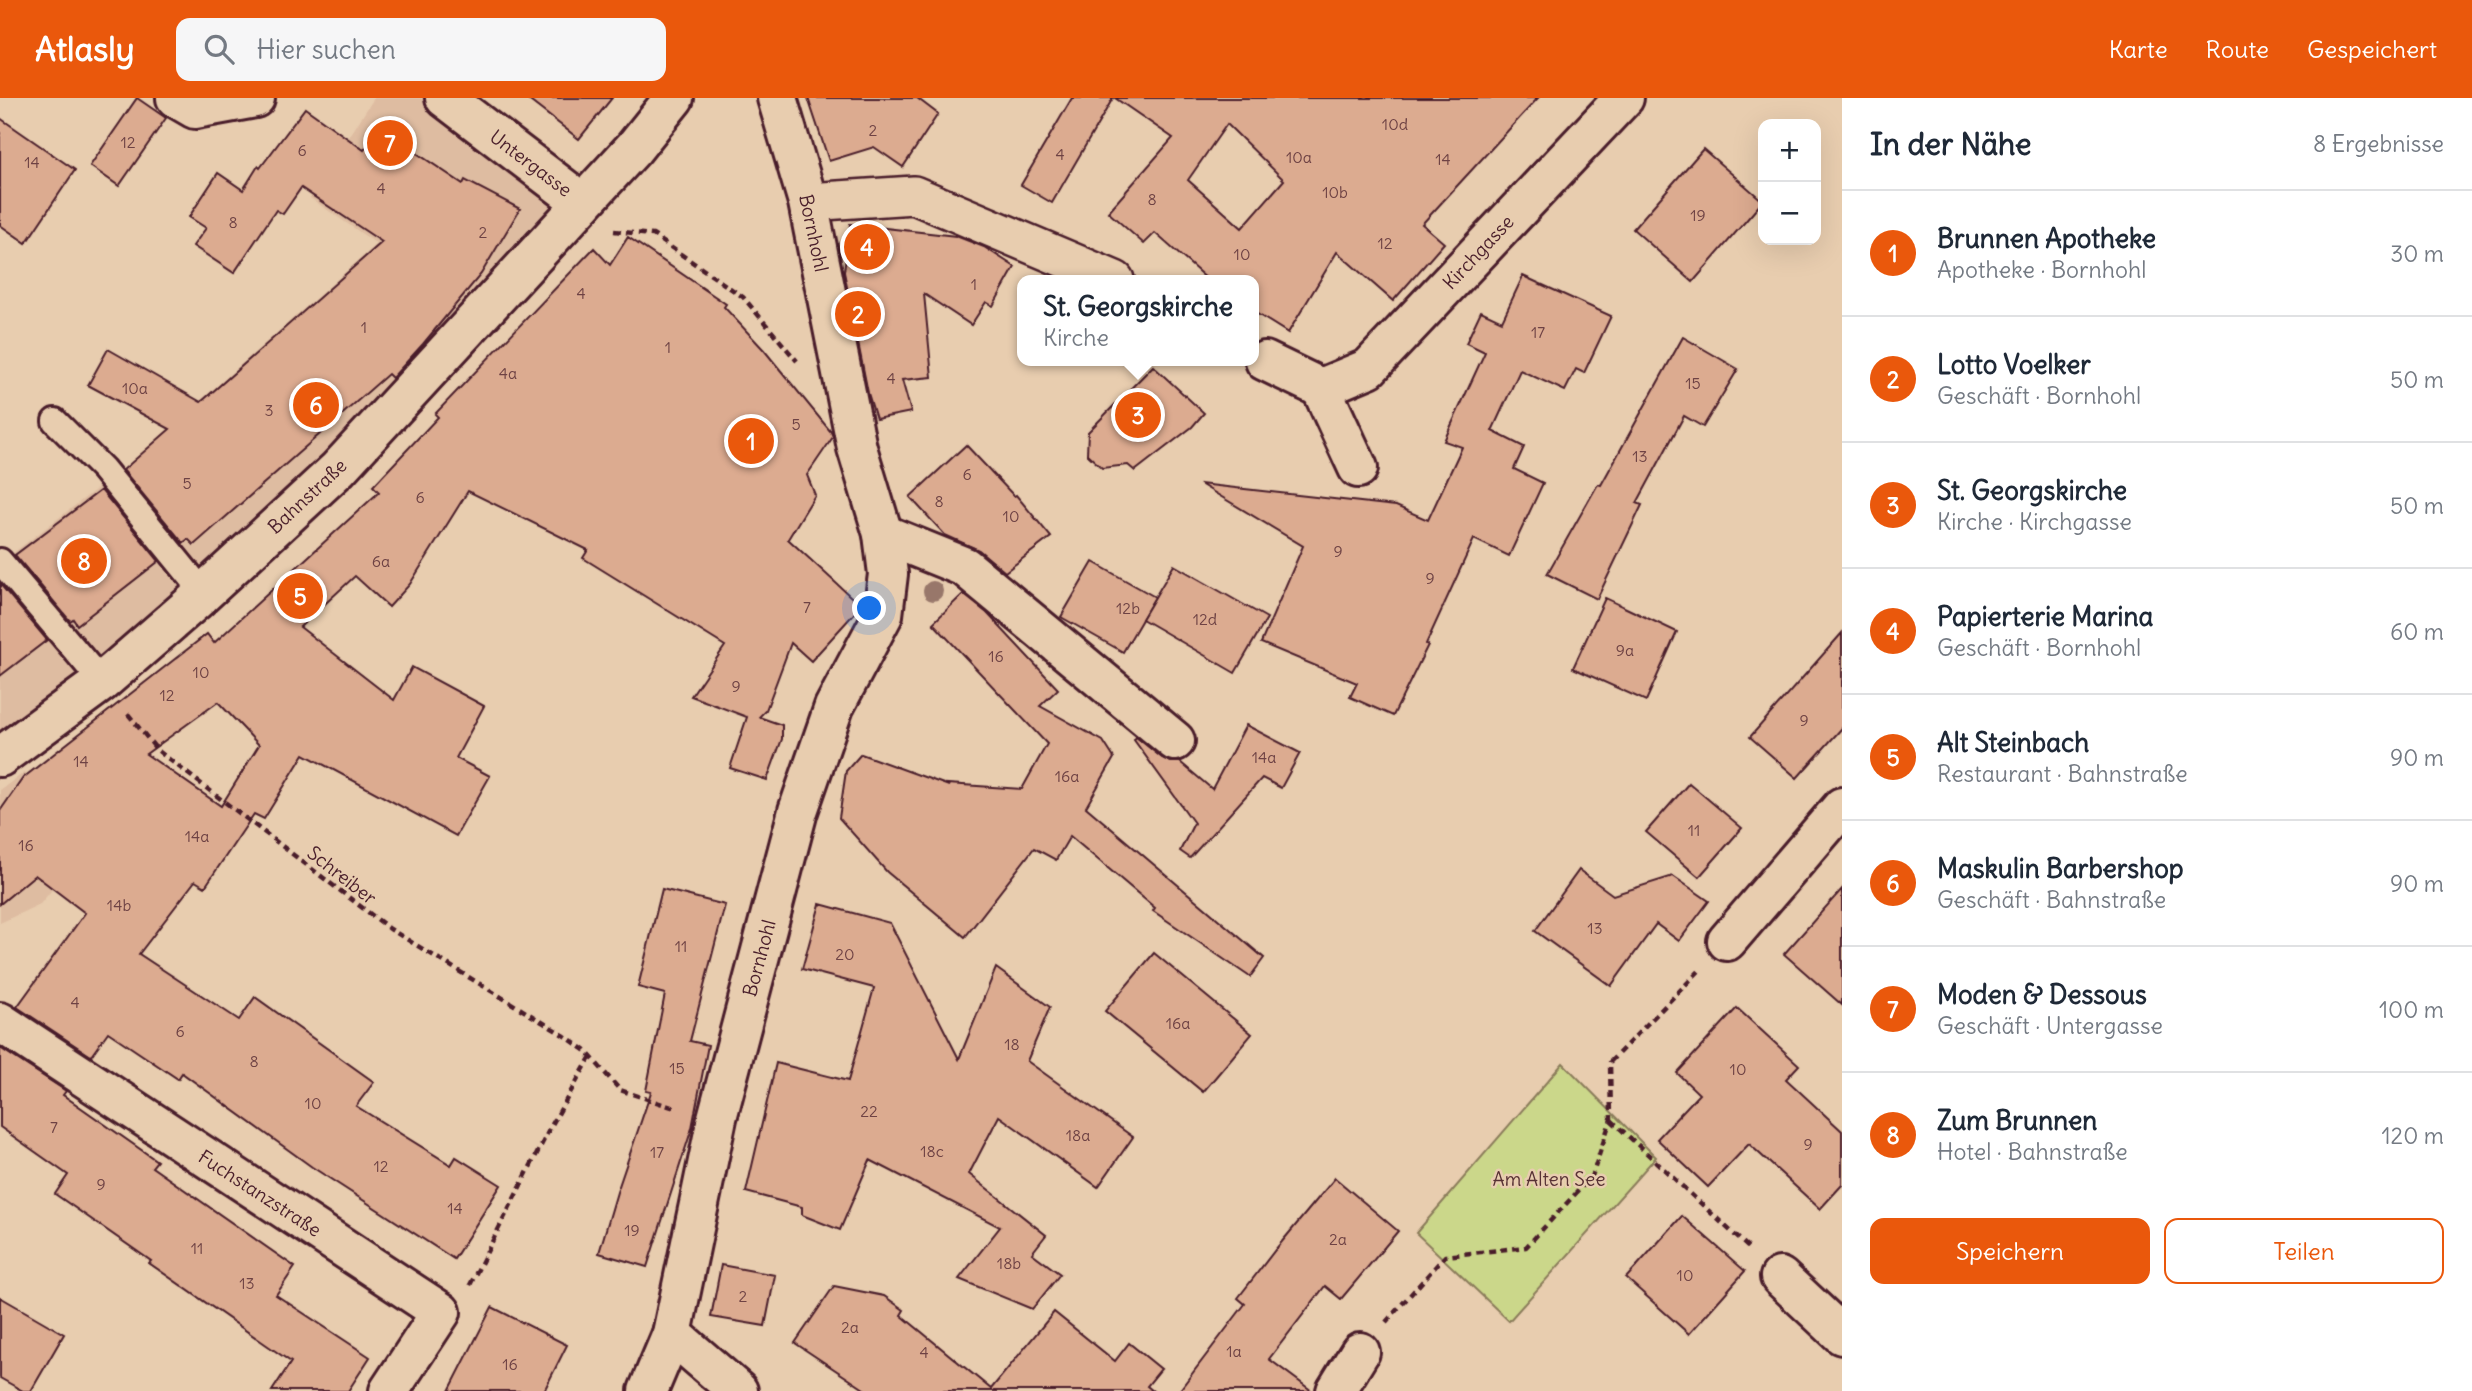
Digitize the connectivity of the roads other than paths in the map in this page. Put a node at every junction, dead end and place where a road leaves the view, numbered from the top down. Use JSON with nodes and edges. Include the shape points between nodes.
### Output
{"nodes":[{"id":1,"x":176,"y":98,"type":"edge"},
{"id":2,"x":255,"y":98,"type":"edge"},
{"id":3,"x":445,"y":98,"type":"edge"},
{"id":4,"x":674,"y":98,"type":"edge"},
{"id":5,"x":776,"y":98,"type":"edge"},
{"id":6,"x":1624,"y":98,"type":"edge"},
{"id":7,"x":808,"y":202,"type":"junction"},
{"id":8,"x":573,"y":214,"type":"junction"},
{"id":9,"x":1103,"y":275,"type":"edge"},
{"id":10,"x":1265,"y":361,"type":"dead end"},
{"id":11,"x":1321,"y":388,"type":"junction"},
{"id":12,"x":55,"y":421,"type":"dead end"},
{"id":13,"x":1358,"y":468,"type":"dead end"},
{"id":14,"x":883,"y":534,"type":"junction"},
{"id":15,"x":0,"y":562,"type":"edge"},
{"id":16,"x":204,"y":593,"type":"junction"},
{"id":17,"x":102,"y":682,"type":"junction"},
{"id":18,"x":1175,"y":741,"type":"dead end"},
{"id":19,"x":0,"y":757,"type":"edge"},
{"id":20,"x":1842,"y":807,"type":"edge"},
{"id":21,"x":1727,"y":941,"type":"road end"},
{"id":22,"x":0,"y":1022,"type":"edge"},
{"id":23,"x":1780,"y":1277,"type":"road end"},
{"id":24,"x":672,"y":1334,"type":"junction"},
{"id":25,"x":1842,"y":1335,"type":"edge"},
{"id":26,"x":1360,"y":1352,"type":"dead end"},
{"id":27,"x":389,"y":1391,"type":"edge"},
{"id":28,"x":648,"y":1391,"type":"edge"},
{"id":29,"x":738,"y":1391,"type":"edge"},
{"id":30,"x":1336,"y":1391,"type":"edge"}],
"edges":[{"from":1,"to":2,"type":"street","via":[[195,109]]},
{"from":3,"to":8,"type":"street","name":"Untergasse"},
{"from":4,"to":8,"type":"street","name":"Bahnstraße"},
{"from":5,"to":7,"type":"street","name":"Bornhohl"},
{"from":6,"to":11,"type":"street","name":"Kirchgasse","via":[[1369,368]]},
{"from":7,"to":9,"type":"street","via":[[914,195]]},
{"from":7,"to":14,"type":"street","name":"Bornhohl","via":[[857,448]]},
{"from":8,"to":16,"type":"street","name":"Bahnstraße","via":[[338,469]]},
{"from":10,"to":11,"type":"street"},
{"from":11,"to":13,"type":"street"},
{"from":12,"to":16,"type":"lane","via":[[103,469]]},
{"from":14,"to":18,"type":"street","via":[[965,567]]},
{"from":14,"to":24,"type":"street","name":"Bornhohl","via":[[888,574],[883,615],[834,707],[798,811],[717,1118]]},
{"from":15,"to":17,"type":"lane"},
{"from":16,"to":17,"type":"street","name":"Bahnstraße"},
{"from":17,"to":19,"type":"street","name":"Bahnstraße"},
{"from":20,"to":21,"type":"street"},
{"from":22,"to":27,"type":"street","name":"Fuchstanzstraße","via":[[441,1312]]},
{"from":23,"to":25,"type":"street"},
{"from":24,"to":28,"type":"street","name":"Bornhohl"},
{"from":24,"to":29,"type":"street"},
{"from":26,"to":30,"type":"street"}]}
